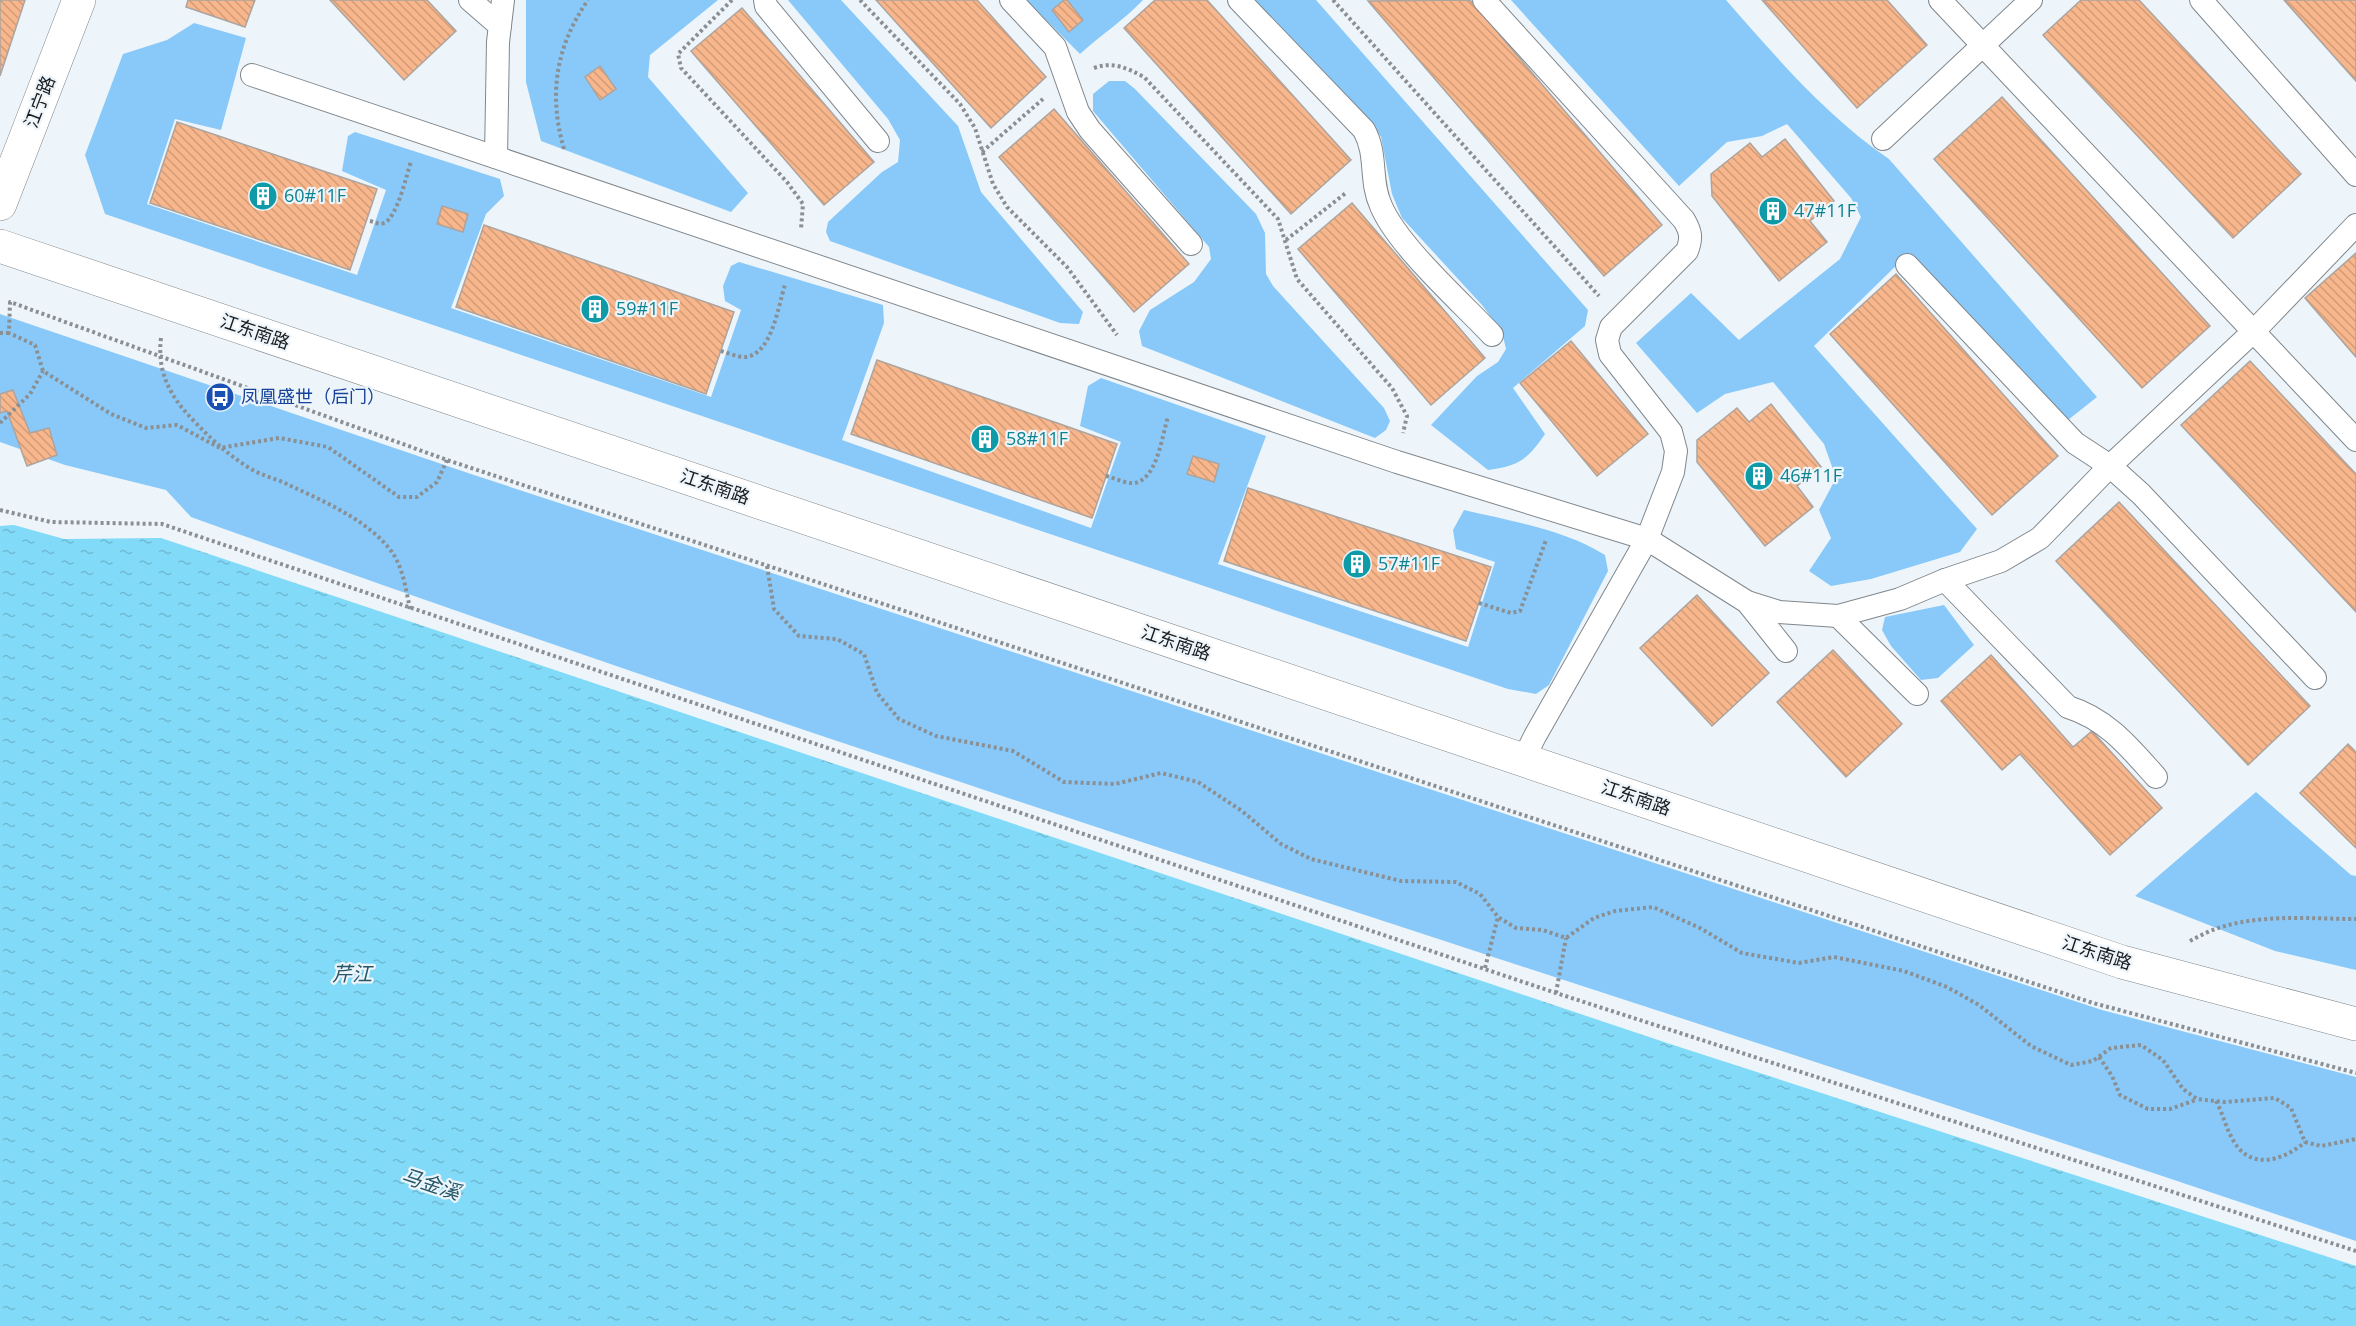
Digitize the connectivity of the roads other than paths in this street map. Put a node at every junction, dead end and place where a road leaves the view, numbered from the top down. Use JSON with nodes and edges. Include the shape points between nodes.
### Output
{"nodes":[{"id":1,"x":79,"y":0,"type":"edge"},
{"id":2,"x":470,"y":0,"type":"edge"},
{"id":3,"x":503,"y":0,"type":"edge"},
{"id":4,"x":765,"y":0,"type":"edge"},
{"id":5,"x":1011,"y":0,"type":"edge"},
{"id":6,"x":1239,"y":0,"type":"edge"},
{"id":7,"x":1484,"y":0,"type":"edge"},
{"id":8,"x":1940,"y":0,"type":"edge"},
{"id":9,"x":2031,"y":0,"type":"edge"},
{"id":10,"x":2201,"y":0,"type":"edge"},
{"id":11,"x":500,"y":26,"type":"junction"},
{"id":12,"x":1983,"y":45,"type":"junction"},
{"id":13,"x":252,"y":75,"type":"dead end"},
{"id":14,"x":1883,"y":139,"type":"dead end"},
{"id":15,"x":878,"y":141,"type":"dead end"},
{"id":16,"x":496,"y":157,"type":"junction"},
{"id":17,"x":2356,"y":175,"type":"edge"},
{"id":18,"x":0,"y":204,"type":"edge"},
{"id":19,"x":2356,"y":225,"type":"edge"},
{"id":20,"x":1191,"y":244,"type":"dead end"},
{"id":21,"x":0,"y":246,"type":"edge"},
{"id":22,"x":1907,"y":265,"type":"dead end"},
{"id":23,"x":2254,"y":331,"type":"junction"},
{"id":24,"x":1492,"y":335,"type":"dead end"},
{"id":25,"x":2356,"y":440,"type":"edge"},
{"id":26,"x":2110,"y":466,"type":"junction"},
{"id":27,"x":1647,"y":539,"type":"junction"},
{"id":28,"x":1945,"y":580,"type":"junction"},
{"id":29,"x":1747,"y":602,"type":"junction"},
{"id":30,"x":1838,"y":616,"type":"junction"},
{"id":31,"x":1786,"y":651,"type":"dead end"},
{"id":32,"x":2315,"y":678,"type":"dead end"},
{"id":33,"x":1917,"y":694,"type":"dead end"},
{"id":34,"x":1524,"y":760,"type":"junction"},
{"id":35,"x":2156,"y":777,"type":"dead end"},
{"id":36,"x":2356,"y":1024,"type":"edge"}],
"edges":[{"from":1,"to":18,"type":"street","name":"江宁路"},
{"from":2,"to":11,"type":"lane"},
{"from":3,"to":11,"type":"lane"},
{"from":4,"to":15,"type":"lane"},
{"from":5,"to":20,"type":"lane","via":[[1055,47],[1078,112],[1090,130]]},
{"from":6,"to":24,"type":"lane","via":[[1364,130],[1374,157],[1372,173],[1382,208],[1396,232]]},
{"from":7,"to":27,"type":"lane","via":[[1690,230],[1692,240],[1687,251],[1619,318],[1607,340],[1610,354],[1671,432],[1676,451],[1673,472]]},
{"from":8,"to":12,"type":"lane"},
{"from":9,"to":12,"type":"lane"},
{"from":10,"to":17,"type":"lane"},
{"from":11,"to":16,"type":"lane"},
{"from":12,"to":14,"type":"lane"},
{"from":12,"to":23,"type":"lane"},
{"from":13,"to":16,"type":"lane"},
{"from":16,"to":27,"type":"lane","via":[[1397,462]]},
{"from":19,"to":23,"type":"lane"},
{"from":21,"to":34,"type":"street","name":"江东南路"},
{"from":22,"to":26,"type":"lane","via":[[2075,443]]},
{"from":23,"to":25,"type":"lane"},
{"from":23,"to":26,"type":"lane"},
{"from":26,"to":28,"type":"lane","via":[[2040,538],[2001,561]]},
{"from":26,"to":32,"type":"lane"},
{"from":27,"to":29,"type":"lane"},
{"from":27,"to":34,"type":"lane"},
{"from":28,"to":30,"type":"lane","via":[[1900,600]]},
{"from":28,"to":35,"type":"lane","via":[[2068,707],[2088,713],[2118,734]]},
{"from":29,"to":30,"type":"lane","via":[[1779,612]]},
{"from":29,"to":31,"type":"lane"},
{"from":30,"to":33,"type":"lane"},
{"from":34,"to":36,"type":"street","name":"江东南路","via":[[2122,962]]}]}
